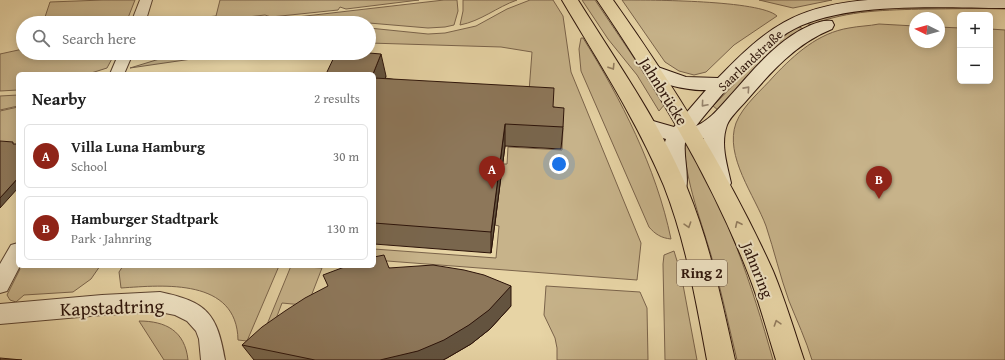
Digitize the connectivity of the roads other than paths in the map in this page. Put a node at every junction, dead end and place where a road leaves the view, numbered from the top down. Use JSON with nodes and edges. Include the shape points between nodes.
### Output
{"nodes":[{"id":1,"x":146,"y":0,"type":"edge"},
{"id":2,"x":607,"y":3,"type":"edge"},
{"id":3,"x":1005,"y":3,"type":"edge"},
{"id":4,"x":573,"y":4,"type":"edge"},
{"id":5,"x":1005,"y":12,"type":"edge"},
{"id":6,"x":140,"y":16,"type":"edge"},
{"id":7,"x":123,"y":60,"type":"edge"},
{"id":8,"x":652,"y":71,"type":"junction"},
{"id":9,"x":118,"y":72,"type":"edge"},
{"id":10,"x":723,"y":83,"type":"junction"},
{"id":11,"x":721,"y":117,"type":"junction"},
{"id":12,"x":646,"y":126,"type":"junction"},
{"id":13,"x":685,"y":132,"type":"junction"},
{"id":14,"x":720,"y":183,"type":"junction"},
{"id":15,"x":676,"y":188,"type":"junction"},
{"id":16,"x":16,"y":256,"type":"edge"},
{"id":17,"x":0,"y":284,"type":"edge"},
{"id":18,"x":0,"y":314,"type":"edge"},
{"id":19,"x":213,"y":360,"type":"edge"},
{"id":20,"x":721,"y":360,"type":"edge"},
{"id":21,"x":790,"y":360,"type":"edge"}],
"edges":[{"from":1,"to":6,"type":"street"},
{"from":2,"to":8,"type":"main road","name":"Jahnbrücke"},
{"from":3,"to":10,"type":"main road","name":"Saarlandstraße","via":[[881,4],[820,13],[782,29]]},
{"from":4,"to":12,"type":"main road","name":"Jahnbrücke","number":"Ring 2","one_way":true},
{"from":11,"to":5,"type":"main road","name":"Saarlandstraße","one_way":true,"via":[[785,49],[800,37],[822,26],[843,19],[886,14]]},
{"from":7,"to":9,"type":"street"},
{"from":8,"to":10,"type":"main road","via":[[686,84]]},
{"from":8,"to":13,"type":"main road","name":"Jahnbrücke"},
{"from":10,"to":13,"type":"main road","name":"Saarlandstraße","one_way":true},
{"from":11,"to":13,"type":"main road","name":"Saarlandstraße","via":[[710,128]]},
{"from":11,"to":14,"type":"main road","via":[[713,137]]},
{"from":12,"to":13,"type":"main road","name":"Saarlandstraße","via":[[667,134]]},
{"from":12,"to":15,"type":"main road","name":"Jahnbrücke","number":"Ring 2"},
{"from":13,"to":14,"type":"main road","name":"Jahnbrücke"},
{"from":13,"to":15,"type":"main road","name":"Saarlandstraße","via":[[674,154]]},
{"from":21,"to":14,"type":"main road","name":"Jahnring","one_way":true,"via":[[760,272]]},
{"from":15,"to":20,"type":"main road","number":"Ring 2","one_way":true,"via":[[710,303]]},
{"from":16,"to":17,"type":"street"},
{"from":18,"to":19,"type":"street","name":"Kapstadtring","via":[[160,302],[178,306],[195,314],[205,325]]}]}
